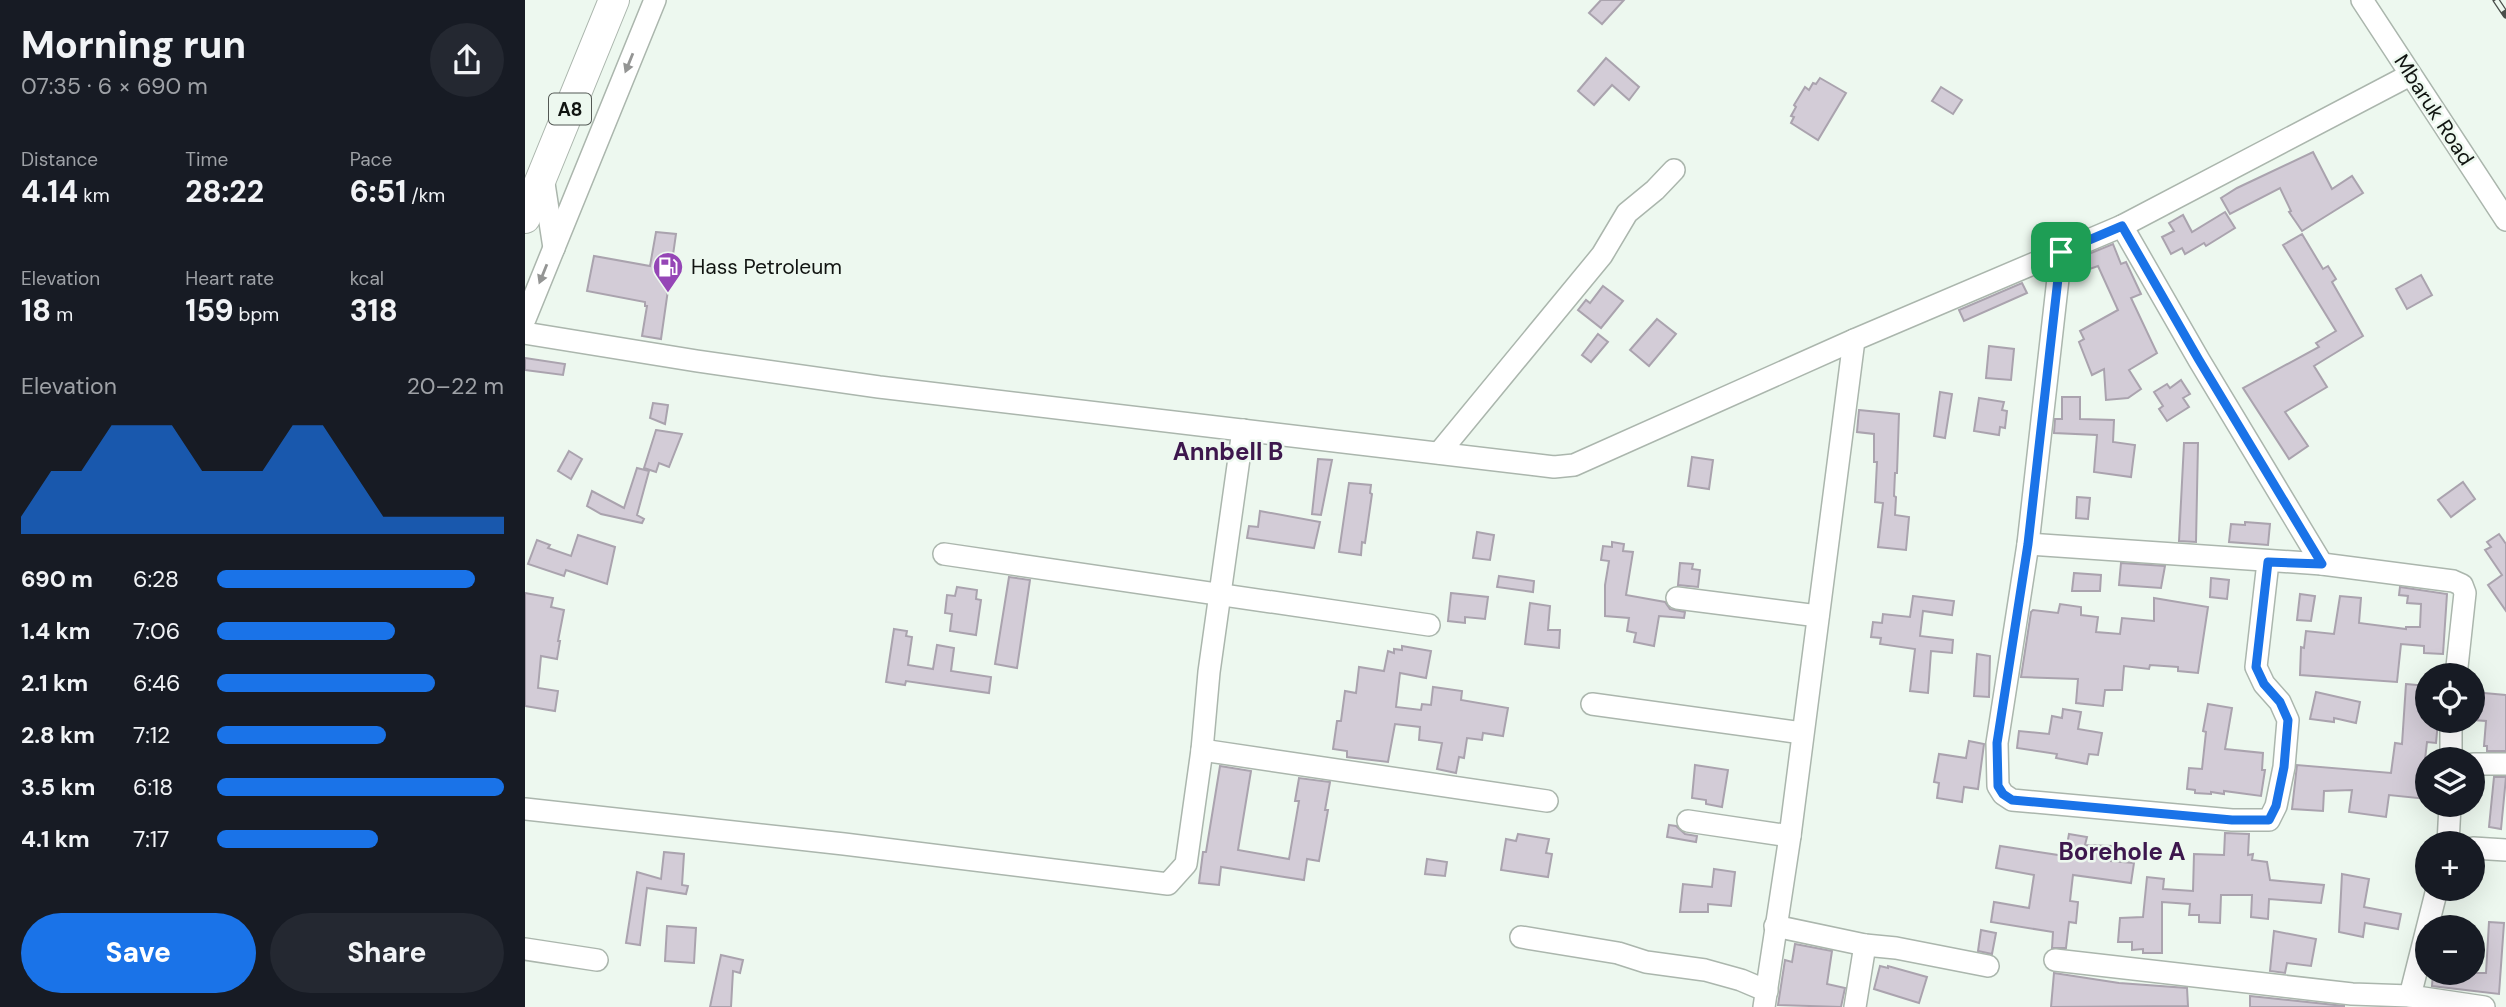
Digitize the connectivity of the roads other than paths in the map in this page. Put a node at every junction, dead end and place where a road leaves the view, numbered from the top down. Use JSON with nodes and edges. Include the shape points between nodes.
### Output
{"nodes":[{"id":1,"x":614,"y":0,"type":"edge"},
{"id":2,"x":655,"y":0,"type":"edge"},
{"id":3,"x":2362,"y":0,"type":"edge"},
{"id":4,"x":2410,"y":75,"type":"junction"},
{"id":5,"x":1674,"y":170,"type":"dead end"},
{"id":6,"x":543,"y":177,"type":"junction"},
{"id":7,"x":525,"y":218,"type":"edge"},
{"id":8,"x":2506,"y":220,"type":"edge"},
{"id":9,"x":2122,"y":226,"type":"junction"},
{"id":10,"x":554,"y":248,"type":"junction"},
{"id":11,"x":2061,"y":252,"type":"junction"},
{"id":12,"x":525,"y":319,"type":"edge"},
{"id":13,"x":525,"y":332,"type":"edge"},
{"id":14,"x":1854,"y":340,"type":"junction"},
{"id":15,"x":1243,"y":430,"type":"junction"},
{"id":16,"x":1439,"y":453,"type":"junction"},
{"id":17,"x":2028,"y":544,"type":"junction"},
{"id":18,"x":944,"y":554,"type":"dead end"},
{"id":19,"x":2268,"y":562,"type":"junction"},
{"id":20,"x":2322,"y":564,"type":"junction"},
{"id":21,"x":1221,"y":594,"type":"junction"},
{"id":22,"x":1677,"y":598,"type":"dead end"},
{"id":23,"x":1818,"y":616,"type":"junction"},
{"id":24,"x":1429,"y":625,"type":"dead end"},
{"id":25,"x":2457,"y":663,"type":"edge"},
{"id":26,"x":1593,"y":704,"type":"dead end"},
{"id":27,"x":1802,"y":733,"type":"junction"},
{"id":28,"x":1202,"y":750,"type":"junction"},
{"id":29,"x":2485,"y":764,"type":"edge"},
{"id":30,"x":2506,"y":764,"type":"edge"},
{"id":31,"x":1547,"y":801,"type":"dead end"},
{"id":32,"x":525,"y":809,"type":"edge"},
{"id":33,"x":1688,"y":821,"type":"dead end"},
{"id":34,"x":1790,"y":836,"type":"junction"},
{"id":35,"x":2485,"y":849,"type":"edge"},
{"id":36,"x":2506,"y":850,"type":"edge"},
{"id":37,"x":2434,"y":901,"type":"edge"},
{"id":38,"x":1775,"y":926,"type":"junction"},
{"id":39,"x":1521,"y":937,"type":"dead end"},
{"id":40,"x":1865,"y":945,"type":"junction"},
{"id":41,"x":525,"y":949,"type":"edge"},
{"id":42,"x":597,"y":960,"type":"dead end"},
{"id":43,"x":2055,"y":961,"type":"dead end"},
{"id":44,"x":1988,"y":966,"type":"dead end"},
{"id":45,"x":2410,"y":996,"type":"junction"},
{"id":46,"x":1766,"y":999,"type":"edge"},
{"id":47,"x":2351,"y":1000,"type":"edge"},
{"id":48,"x":1856,"y":1007,"type":"edge"},
{"id":49,"x":2484,"y":1007,"type":"edge"}],
"edges":[{"from":1,"to":6,"type":"highway","number":"A8"},
{"from":2,"to":10,"type":"street","one_way":true},
{"from":3,"to":4,"type":"street","name":"Mbaruk Road"},
{"from":4,"to":8,"type":"street","name":"Mbaruk Road"},
{"from":4,"to":9,"type":"street"},
{"from":5,"to":16,"type":"street","via":[[1627,213],[1602,254]]},
{"from":6,"to":7,"type":"highway","number":"A8"},
{"from":6,"to":10,"type":"street"},
{"from":9,"to":11,"type":"street"},
{"from":9,"to":20,"type":"street"},
{"from":10,"to":12,"type":"street","one_way":true},
{"from":11,"to":14,"type":"street"},
{"from":11,"to":17,"type":"street"},
{"from":13,"to":15,"type":"street","via":[[866,385]]},
{"from":14,"to":16,"type":"street","via":[[1574,465],[1554,467]]},
{"from":14,"to":23,"type":"street"},
{"from":15,"to":16,"type":"street"},
{"from":15,"to":21,"type":"street"},
{"from":17,"to":19,"type":"street"},
{"from":17,"to":19,"type":"street","via":[[1997,743],[1998,786],[2003,794],[2012,800],[2232,820],[2269,820],[2284,767],[2288,720],[2256,667]]},
{"from":18,"to":21,"type":"street"},
{"from":19,"to":20,"type":"street"},
{"from":20,"to":25,"type":"street","via":[[2462,585]]},
{"from":21,"to":24,"type":"street"},
{"from":21,"to":28,"type":"street"},
{"from":22,"to":23,"type":"street"},
{"from":23,"to":27,"type":"street"},
{"from":26,"to":27,"type":"street"},
{"from":27,"to":34,"type":"street"},
{"from":28,"to":31,"type":"street"},
{"from":28,"to":32,"type":"street","via":[[1187,864],[1168,884]]},
{"from":29,"to":30,"type":"street"},
{"from":33,"to":34,"type":"street"},
{"from":34,"to":38,"type":"street"},
{"from":35,"to":36,"type":"street"},
{"from":37,"to":45,"type":"street"},
{"from":38,"to":40,"type":"street"},
{"from":38,"to":46,"type":"street"},
{"from":39,"to":46,"type":"street","via":[[1705,970],[1741,980]]},
{"from":40,"to":44,"type":"street"},
{"from":40,"to":48,"type":"street"},
{"from":41,"to":42,"type":"street"},
{"from":43,"to":47,"type":"street"},
{"from":45,"to":47,"type":"street"},
{"from":45,"to":49,"type":"street"}]}
